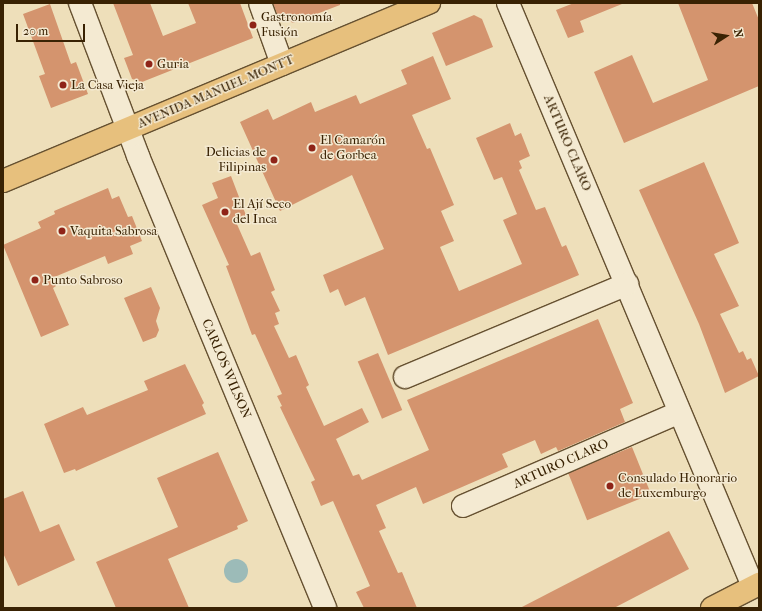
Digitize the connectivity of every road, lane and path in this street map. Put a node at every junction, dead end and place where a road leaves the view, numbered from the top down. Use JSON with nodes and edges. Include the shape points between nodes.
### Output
{"nodes":[{"id":1,"x":80,"y":3,"type":"edge"},
{"id":2,"x":260,"y":3,"type":"edge"},
{"id":3,"x":429,"y":3,"type":"edge"},
{"id":4,"x":508,"y":3,"type":"edge"},
{"id":5,"x":282,"y":64,"type":"junction"},
{"id":6,"x":127,"y":129,"type":"junction"},
{"id":7,"x":3,"y":181,"type":"edge"},
{"id":8,"x":627,"y":284,"type":"junction"},
{"id":9,"x":405,"y":377,"type":"dead end"},
{"id":10,"x":680,"y":412,"type":"junction"},
{"id":11,"x":463,"y":506,"type":"dead end"},
{"id":12,"x":756,"y":585,"type":"edge"},
{"id":13,"x":325,"y":608,"type":"edge"},
{"id":14,"x":712,"y":608,"type":"edge"}],
"edges":[{"from":1,"to":6,"type":"street","name":"CARLOS WILSON"},
{"from":2,"to":5,"type":"street"},
{"from":3,"to":5,"type":"main road","name":"AVENIDA MANUEL MONTT"},
{"from":4,"to":8,"type":"street","name":"ARTURO CLARO"},
{"from":5,"to":6,"type":"main road","name":"AVENIDA MANUEL MONTT"},
{"from":6,"to":7,"type":"main road","name":"AVENIDA MANUEL MONTT"},
{"from":6,"to":13,"type":"street","name":"CARLOS WILSON"},
{"from":8,"to":9,"type":"street"},
{"from":8,"to":10,"type":"street","name":"ARTURO CLARO"},
{"from":10,"to":11,"type":"street","name":"ARTURO CLARO"},
{"from":10,"to":12,"type":"street","name":"ARTURO CLARO"},
{"from":12,"to":14,"type":"main road"}]}
